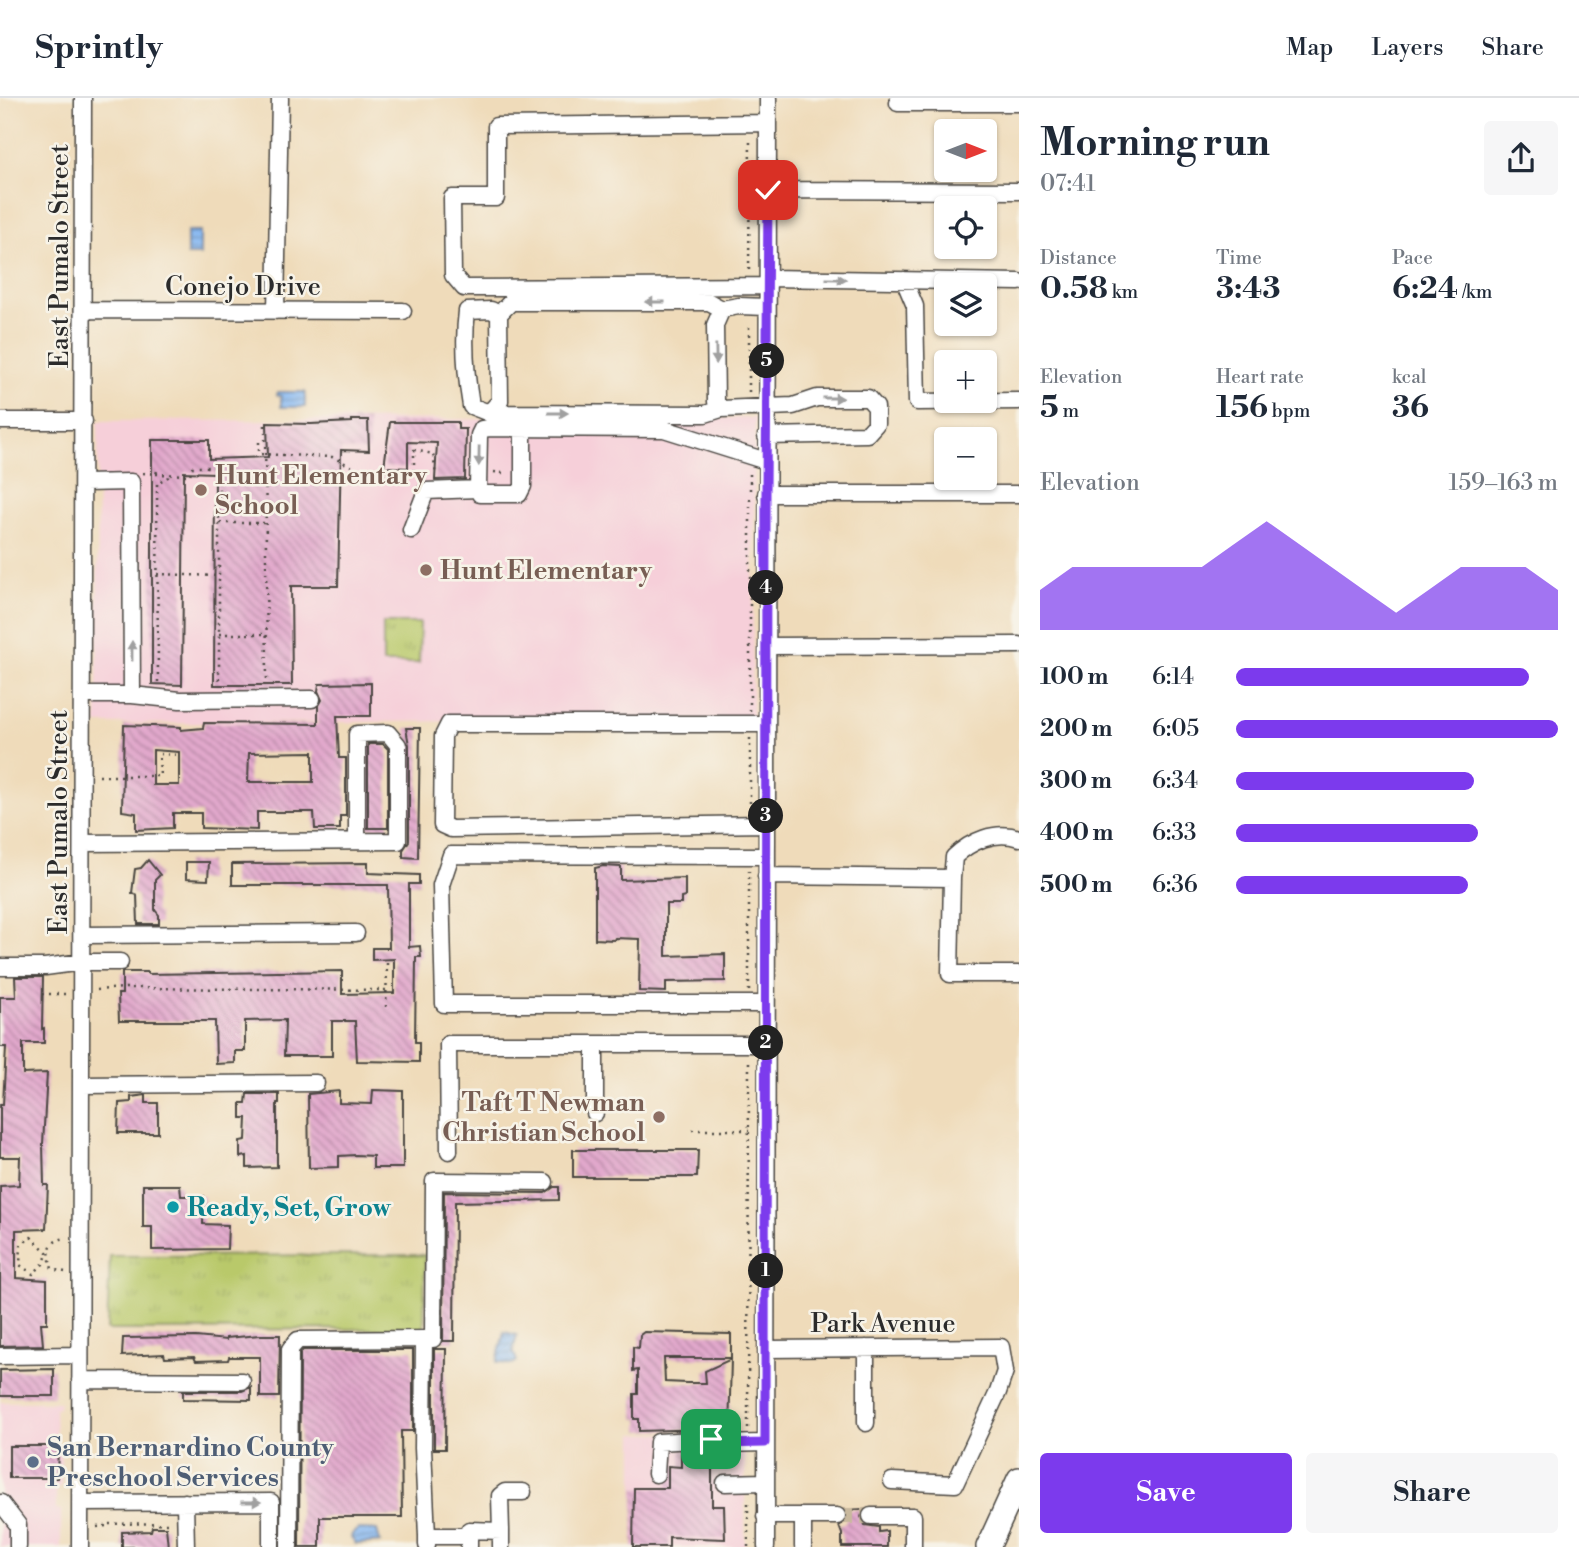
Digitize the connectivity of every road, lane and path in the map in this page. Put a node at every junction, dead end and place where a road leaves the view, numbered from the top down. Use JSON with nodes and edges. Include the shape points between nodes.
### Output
{"nodes":[{"id":1,"x":83,"y":98,"type":"edge"},
{"id":2,"x":280,"y":98,"type":"edge"},
{"id":3,"x":768,"y":98,"type":"edge"},
{"id":4,"x":899,"y":98,"type":"edge"},
{"id":5,"x":1019,"y":103,"type":"edge"},
{"id":6,"x":768,"y":123,"type":"junction"},
{"id":7,"x":768,"y":190,"type":"junction"},
{"id":8,"x":1019,"y":191,"type":"edge"},
{"id":9,"x":904,"y":280,"type":"junction"},
{"id":10,"x":768,"y":282,"type":"junction"},
{"id":11,"x":1019,"y":282,"type":"edge"},
{"id":12,"x":768,"y":306,"type":"junction"},
{"id":13,"x":722,"y":309,"type":"junction"},
{"id":14,"x":83,"y":310,"type":"junction"},
{"id":15,"x":276,"y":311,"type":"junction"},
{"id":16,"x":403,"y":311,"type":"dead end"},
{"id":17,"x":499,"y":314,"type":"junction"},
{"id":18,"x":1019,"y":401,"type":"edge"},
{"id":19,"x":766,"y":406,"type":"junction"},
{"id":20,"x":721,"y":409,"type":"junction"},
{"id":21,"x":489,"y":413,"type":"junction"},
{"id":22,"x":0,"y":421,"type":"edge"},
{"id":23,"x":84,"y":421,"type":"junction"},
{"id":24,"x":265,"y":425,"type":"dead end"},
{"id":25,"x":523,"y":428,"type":"junction"},
{"id":26,"x":766,"y":436,"type":"junction"},
{"id":27,"x":259,"y":442,"type":"dead end"},
{"id":28,"x":433,"y":454,"type":"dead end"},
{"id":29,"x":265,"y":455,"type":"junction"},
{"id":30,"x":766,"y":461,"type":"junction"},
{"id":31,"x":156,"y":474,"type":"dead end"},
{"id":32,"x":168,"y":474,"type":"junction"},
{"id":33,"x":84,"y":482,"type":"junction"},
{"id":34,"x":478,"y":489,"type":"junction"},
{"id":35,"x":766,"y":495,"type":"junction"},
{"id":36,"x":1019,"y":495,"type":"edge"},
{"id":37,"x":219,"y":523,"type":"junction"},
{"id":38,"x":266,"y":523,"type":"junction"},
{"id":39,"x":411,"y":530,"type":"dead end"},
{"id":40,"x":157,"y":574,"type":"junction"},
{"id":41,"x":219,"y":576,"type":"junction"},
{"id":42,"x":219,"y":634,"type":"junction"},
{"id":43,"x":266,"y":634,"type":"dead end"},
{"id":44,"x":1019,"y":645,"type":"edge"},
{"id":45,"x":767,"y":646,"type":"junction"},
{"id":46,"x":158,"y":684,"type":"dead end"},
{"id":47,"x":219,"y":685,"type":"dead end"},
{"id":48,"x":83,"y":695,"type":"junction"},
{"id":49,"x":132,"y":695,"type":"junction"},
{"id":50,"x":268,"y":699,"type":"junction"},
{"id":51,"x":312,"y":699,"type":"dead end"},
{"id":52,"x":766,"y":724,"type":"junction"},
{"id":53,"x":179,"y":755,"type":"dead end"},
{"id":54,"x":99,"y":776,"type":"dead end"},
{"id":55,"x":766,"y":824,"type":"junction"},
{"id":56,"x":1019,"y":838,"type":"edge"},
{"id":57,"x":357,"y":841,"type":"junction"},
{"id":58,"x":82,"y":843,"type":"junction"},
{"id":59,"x":766,"y":856,"type":"junction"},
{"id":60,"x":766,"y":876,"type":"junction"},
{"id":61,"x":952,"y":878,"type":"junction"},
{"id":62,"x":356,"y":933,"type":"dead end"},
{"id":63,"x":82,"y":935,"type":"junction"},
{"id":64,"x":82,"y":962,"type":"junction"},
{"id":65,"x":120,"y":962,"type":"dead end"},
{"id":66,"x":387,"y":963,"type":"dead end"},
{"id":67,"x":0,"y":967,"type":"edge"},
{"id":68,"x":1019,"y":974,"type":"edge"},
{"id":69,"x":97,"y":990,"type":"dead end"},
{"id":70,"x":386,"y":990,"type":"junction"},
{"id":71,"x":42,"y":994,"type":"dead end"},
{"id":72,"x":66,"y":994,"type":"dead end"},
{"id":73,"x":766,"y":1004,"type":"junction"},
{"id":74,"x":390,"y":1009,"type":"dead end"},
{"id":75,"x":595,"y":1044,"type":"junction"},
{"id":76,"x":766,"y":1044,"type":"junction"},
{"id":77,"x":316,"y":1083,"type":"dead end"},
{"id":78,"x":81,"y":1085,"type":"junction"},
{"id":79,"x":595,"y":1113,"type":"dead end"},
{"id":80,"x":692,"y":1130,"type":"dead end"},
{"id":81,"x":749,"y":1130,"type":"dead end"},
{"id":82,"x":449,"y":1151,"type":"dead end"},
{"id":83,"x":545,"y":1182,"type":"dead end"},
{"id":84,"x":66,"y":1238,"type":"dead end"},
{"id":85,"x":48,"y":1254,"type":"junction"},
{"id":86,"x":65,"y":1272,"type":"dead end"},
{"id":87,"x":424,"y":1339,"type":"junction"},
{"id":88,"x":866,"y":1348,"type":"junction"},
{"id":89,"x":766,"y":1349,"type":"junction"},
{"id":90,"x":80,"y":1355,"type":"junction"},
{"id":91,"x":0,"y":1356,"type":"edge"},
{"id":92,"x":80,"y":1380,"type":"junction"},
{"id":93,"x":242,"y":1381,"type":"dead end"},
{"id":94,"x":866,"y":1423,"type":"dead end"},
{"id":95,"x":765,"y":1443,"type":"junction"},
{"id":96,"x":656,"y":1474,"type":"dead end"},
{"id":97,"x":1019,"y":1479,"type":"edge"},
{"id":98,"x":892,"y":1481,"type":"dead end"},
{"id":99,"x":765,"y":1482,"type":"junction"},
{"id":100,"x":725,"y":1483,"type":"dead end"},
{"id":101,"x":523,"y":1492,"type":"dead end"},
{"id":102,"x":185,"y":1502,"type":"junction"},
{"id":103,"x":1,"y":1503,"type":"edge"},
{"id":104,"x":80,"y":1503,"type":"junction"},
{"id":105,"x":765,"y":1516,"type":"junction"},
{"id":106,"x":803,"y":1516,"type":"junction"},
{"id":107,"x":837,"y":1516,"type":"tunnel mouth"},
{"id":108,"x":871,"y":1516,"type":"tunnel mouth"},
{"id":109,"x":173,"y":1523,"type":"dead end"},
{"id":110,"x":97,"y":1527,"type":"dead end"},
{"id":111,"x":501,"y":1539,"type":"edge"},
{"id":112,"x":469,"y":1541,"type":"edge"},
{"id":113,"x":427,"y":1542,"type":"edge"},
{"id":114,"x":18,"y":1547,"type":"edge"},
{"id":115,"x":80,"y":1547,"type":"edge"},
{"id":116,"x":186,"y":1547,"type":"edge"},
{"id":117,"x":271,"y":1547,"type":"edge"},
{"id":118,"x":289,"y":1547,"type":"edge"},
{"id":119,"x":766,"y":1547,"type":"edge"},
{"id":120,"x":803,"y":1547,"type":"edge"},
{"id":121,"x":913,"y":1547,"type":"edge"},
{"id":122,"x":988,"y":1547,"type":"edge"}],
"edges":[{"from":1,"to":14,"type":"street","name":"East Pumalo Street"},
{"from":2,"to":15,"type":"street"},
{"from":3,"to":6,"type":"street"},
{"from":4,"to":5,"type":"street","via":[[898,103]]},
{"from":6,"to":7,"type":"street"},
{"from":6,"to":10,"type":"street","via":[[496,126],[496,198],[452,198],[453,275],[464,288]]},
{"from":7,"to":8,"type":"street"},
{"from":7,"to":10,"type":"street"},
{"from":10,"to":9,"type":"street","one_way":true},
{"from":9,"to":11,"type":"street"},
{"from":9,"to":18,"type":"street","via":[[915,306],[917,402]]},
{"from":10,"to":12,"type":"street"},
{"from":12,"to":13,"type":"street"},
{"from":12,"to":19,"type":"street"},
{"from":13,"to":17,"type":"street","one_way":true,"via":[[709,302],[511,302]]},
{"from":13,"to":20,"type":"street","one_way":true,"via":[[715,325],[716,402]]},
{"from":14,"to":15,"type":"street","name":"Conejo Drive"},
{"from":14,"to":23,"type":"street","name":"East Pumalo Street"},
{"from":15,"to":16,"type":"street","name":"Conejo Drive"},
{"from":17,"to":21,"type":"street","via":[[499,401]]},
{"from":17,"to":21,"type":"street","via":[[467,311],[471,406]]},
{"from":19,"to":20,"type":"street"},
{"from":19,"to":26,"type":"street"},
{"from":19,"to":26,"type":"street","one_way":true,"via":[[793,406],[817,398],[868,398],[876,407],[876,424],[867,435]]},
{"from":21,"to":20,"type":"street","one_way":true,"via":[[705,414]]},
{"from":22,"to":23,"type":"street"},
{"from":23,"to":33,"type":"street","name":"East Pumalo Street"},
{"from":24,"to":29,"type":"path"},
{"from":25,"to":30,"type":"street","via":[[664,429]]},
{"from":25,"to":34,"type":"street","one_way":true,"via":[[482,429]]},
{"from":25,"to":34,"type":"street","via":[[523,486],[519,494],[480,495]]},
{"from":26,"to":30,"type":"street"},
{"from":27,"to":29,"type":"path","via":[[259,454]]},
{"from":28,"to":29,"type":"path","via":[[414,450],[414,475],[370,475],[332,457]]},
{"from":29,"to":38,"type":"path"},
{"from":30,"to":35,"type":"street"},
{"from":31,"to":32,"type":"path"},
{"from":32,"to":37,"type":"path","via":[[190,475],[192,467],[219,467]]},
{"from":32,"to":40,"type":"path","via":[[157,483]]},
{"from":33,"to":48,"type":"street","name":"East Pumalo Street"},
{"from":49,"to":33,"type":"street","one_way":true,"via":[[131,482]]},
{"from":34,"to":39,"type":"street","via":[[426,491]]},
{"from":35,"to":36,"type":"street"},
{"from":35,"to":45,"type":"street"},
{"from":37,"to":38,"type":"path"},
{"from":37,"to":41,"type":"path"},
{"from":38,"to":50,"type":"path"},
{"from":40,"to":41,"type":"path"},
{"from":40,"to":46,"type":"path"},
{"from":41,"to":42,"type":"path"},
{"from":42,"to":43,"type":"path"},
{"from":42,"to":47,"type":"path"},
{"from":44,"to":45,"type":"street"},
{"from":45,"to":52,"type":"street"},
{"from":48,"to":49,"type":"street"},
{"from":48,"to":58,"type":"street","name":"East Pumalo Street"},
{"from":49,"to":50,"type":"street","via":[[180,700]]},
{"from":50,"to":51,"type":"street"},
{"from":52,"to":55,"type":"street"},
{"from":52,"to":55,"type":"street","via":[[449,724],[443,736],[442,825],[451,829]]},
{"from":53,"to":54,"type":"path","via":[[159,754],[160,776]]},
{"from":55,"to":59,"type":"street"},
{"from":56,"to":61,"type":"street","via":[[1008,834],[968,845],[954,857]]},
{"from":57,"to":57,"type":"street","via":[[398,841],[398,745],[388,733],[357,734]]},
{"from":57,"to":58,"type":"street"},
{"from":58,"to":63,"type":"street","name":"East Pumalo Street"},
{"from":59,"to":60,"type":"street"},
{"from":59,"to":73,"type":"street","via":[[451,855],[442,885],[443,1004]]},
{"from":60,"to":61,"type":"street"},
{"from":60,"to":73,"type":"street"},
{"from":61,"to":68,"type":"street","via":[[950,974]]},
{"from":62,"to":63,"type":"street"},
{"from":63,"to":64,"type":"street","name":"East Pumalo Street"},
{"from":64,"to":65,"type":"street"},
{"from":64,"to":67,"type":"street"},
{"from":64,"to":78,"type":"street","name":"East Pumalo Street"},
{"from":66,"to":70,"type":"path"},
{"from":69,"to":70,"type":"path"},
{"from":70,"to":74,"type":"path","via":[[386,1008]]},
{"from":71,"to":72,"type":"path"},
{"from":73,"to":76,"type":"street"},
{"from":75,"to":76,"type":"street"},
{"from":75,"to":79,"type":"street"},
{"from":75,"to":82,"type":"street","via":[[447,1044]]},
{"from":76,"to":89,"type":"street"},
{"from":77,"to":78,"type":"street"},
{"from":78,"to":90,"type":"street","name":"East Pumalo Street"},
{"from":80,"to":81,"type":"path"},
{"from":83,"to":87,"type":"street","via":[[434,1181],[433,1339]]},
{"from":84,"to":85,"type":"path","via":[[56,1239]]},
{"from":85,"to":85,"type":"path","via":[[31,1237],[21,1245],[20,1265],[33,1274]]},
{"from":85,"to":86,"type":"path","via":[[52,1269]]},
{"from":87,"to":113,"type":"street"},
{"from":87,"to":118,"type":"street","via":[[298,1340],[290,1349]]},
{"from":88,"to":89,"type":"street","name":"Park Avenue"},
{"from":88,"to":94,"type":"street"},
{"from":88,"to":98,"type":"street","name":"Park Avenue","via":[[1001,1347],[1005,1371],[998,1392],[955,1484]]},
{"from":89,"to":95,"type":"street"},
{"from":90,"to":91,"type":"street"},
{"from":90,"to":92,"type":"street","name":"East Pumalo Street"},
{"from":92,"to":93,"type":"street"},
{"from":92,"to":104,"type":"street","name":"East Pumalo Street"},
{"from":95,"to":96,"type":"street","via":[[658,1442]]},
{"from":95,"to":99,"type":"street"},
{"from":97,"to":122,"type":"highway"},
{"from":99,"to":100,"type":"street"},
{"from":99,"to":105,"type":"street"},
{"from":101,"to":111,"type":"street","via":[[500,1496]]},
{"from":102,"to":104,"type":"street"},
{"from":102,"to":116,"type":"street"},
{"from":102,"to":117,"type":"street","one_way":true,"via":[[271,1502]]},
{"from":103,"to":114,"type":"street","via":[[18,1525]]},
{"from":104,"to":115,"type":"street","name":"East Pumalo Street"},
{"from":105,"to":106,"type":"street"},
{"from":105,"to":119,"type":"street"},
{"from":106,"to":107,"type":"street"},
{"from":106,"to":120,"type":"street"},
{"from":108,"to":121,"type":"street","via":[[913,1516]]},
{"from":109,"to":110,"type":"path"},
{"from":111,"to":112,"type":"street","via":[[469,1530]]},
{"from":112,"to":113,"type":"street"}]}
